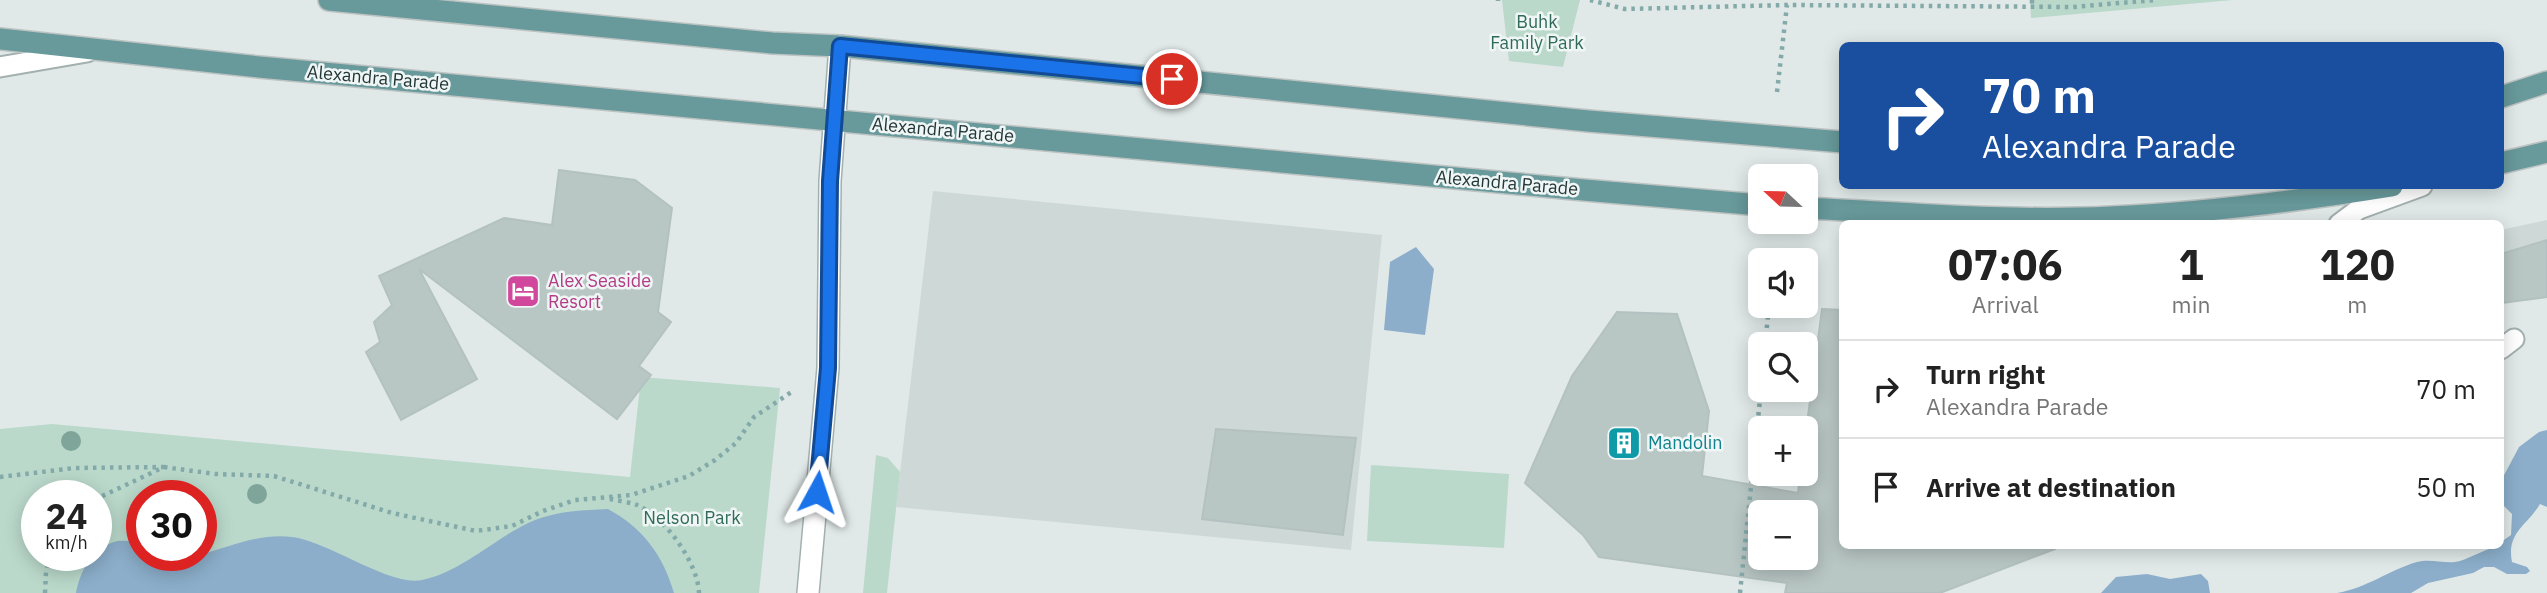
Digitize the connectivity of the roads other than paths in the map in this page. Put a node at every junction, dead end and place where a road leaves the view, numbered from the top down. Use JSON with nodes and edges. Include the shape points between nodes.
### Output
{"nodes":[{"id":1,"x":329,"y":0,"type":"edge"},
{"id":2,"x":0,"y":39,"type":"edge"},
{"id":3,"x":840,"y":46,"type":"junction"},
{"id":4,"x":95,"y":51,"type":"junction"},
{"id":5,"x":0,"y":67,"type":"edge"},
{"id":6,"x":2547,"y":82,"type":"edge"},
{"id":7,"x":2504,"y":96,"type":"edge"},
{"id":8,"x":835,"y":120,"type":"junction"},
{"id":9,"x":1839,"y":142,"type":"edge"},
{"id":10,"x":2547,"y":152,"type":"edge"},
{"id":11,"x":2504,"y":162,"type":"edge"},
{"id":12,"x":2370,"y":189,"type":"edge"},
{"id":13,"x":2414,"y":189,"type":"edge"},
{"id":14,"x":1748,"y":204,"type":"edge"},
{"id":15,"x":1818,"y":209,"type":"edge"},
{"id":16,"x":2089,"y":220,"type":"edge"},
{"id":17,"x":2124,"y":220,"type":"edge"},
{"id":18,"x":2344,"y":220,"type":"edge"},
{"id":19,"x":808,"y":593,"type":"edge"}],
"edges":[{"from":1,"to":3,"type":"main road"},
{"from":2,"to":4,"type":"main road","name":"Alexandra Parade"},
{"from":3,"to":8,"type":"street"},
{"from":3,"to":9,"type":"main road","via":[[1576,120]]},
{"from":4,"to":5,"type":"lane"},
{"from":4,"to":8,"type":"main road","name":"Alexandra Parade"},
{"from":6,"to":7,"type":"main road"},
{"from":8,"to":14,"type":"main road","name":"Alexandra Parade"},
{"from":8,"to":19,"type":"street","via":[[829,193],[828,368]]},
{"from":10,"to":11,"type":"main road"},
{"from":12,"to":17,"type":"main road"},
{"from":13,"to":18,"type":"lane","via":[[2359,209]]},
{"from":15,"to":16,"type":"main road"}]}
